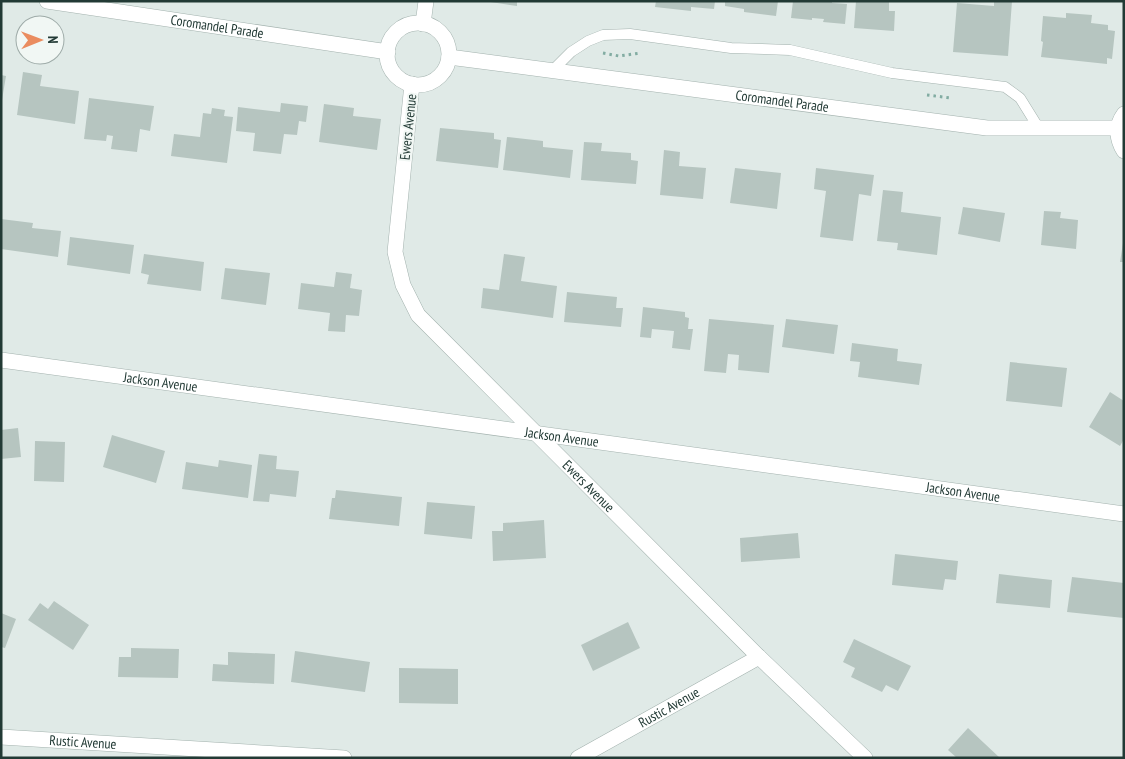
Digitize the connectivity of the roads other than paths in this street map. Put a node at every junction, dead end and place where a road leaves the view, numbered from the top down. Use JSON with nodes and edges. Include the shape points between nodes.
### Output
{"nodes":[{"id":1,"x":47,"y":1,"type":"edge"},
{"id":2,"x":426,"y":1,"type":"edge"},
{"id":3,"x":423,"y":24,"type":"junction"},
{"id":4,"x":388,"y":52,"type":"junction"},
{"id":5,"x":449,"y":57,"type":"junction"},
{"id":6,"x":553,"y":70,"type":"junction"},
{"id":7,"x":412,"y":84,"type":"junction"},
{"id":8,"x":1124,"y":114,"type":"edge"},
{"id":9,"x":1038,"y":127,"type":"junction"},
{"id":10,"x":1118,"y":128,"type":"junction"},
{"id":11,"x":1124,"y":152,"type":"edge"},
{"id":12,"x":1,"y":360,"type":"edge"},
{"id":13,"x":538,"y":434,"type":"junction"},
{"id":14,"x":1124,"y":514,"type":"edge"},
{"id":15,"x":759,"y":656,"type":"junction"},
{"id":16,"x":1,"y":737,"type":"edge"},
{"id":17,"x":344,"y":758,"type":"edge"},
{"id":18,"x":578,"y":758,"type":"edge"},
{"id":19,"x":865,"y":758,"type":"edge"}],
"edges":[{"from":1,"to":4,"type":"street","name":"Coromandel Parade"},
{"from":2,"to":3,"type":"street"},
{"from":3,"to":4,"type":"street","via":[[403,27],[390,42]]},
{"from":3,"to":5,"type":"street","via":[[432,26],[445,39]]},
{"from":4,"to":7,"type":"street","via":[[388,60],[397,76]]},
{"from":5,"to":6,"type":"street","name":"Coromandel Parade"},
{"from":5,"to":7,"type":"street","via":[[446,67],[436,79],[422,85]]},
{"from":6,"to":9,"type":"street","name":"Coromandel Parade","via":[[987,128]]},
{"from":6,"to":9,"type":"lane","via":[[571,52],[604,35],[630,34],[731,48],[790,50],[892,73],[1004,88],[1020,98]]},
{"from":7,"to":13,"type":"street","name":"Ewers Avenue","via":[[395,252],[403,285],[418,315]]},
{"from":8,"to":10,"type":"street"},
{"from":9,"to":10,"type":"street","name":"Coromandel Parade"},
{"from":10,"to":11,"type":"street","via":[[1118,140]]},
{"from":12,"to":13,"type":"street","name":"Jackson Avenue"},
{"from":13,"to":14,"type":"street","name":"Jackson Avenue"},
{"from":13,"to":15,"type":"street","name":"Ewers Avenue"},
{"from":15,"to":18,"type":"street","name":"Rustic Avenue"},
{"from":15,"to":19,"type":"street","name":"Ewers Avenue"},
{"from":16,"to":17,"type":"street","name":"Rustic Avenue"}]}
